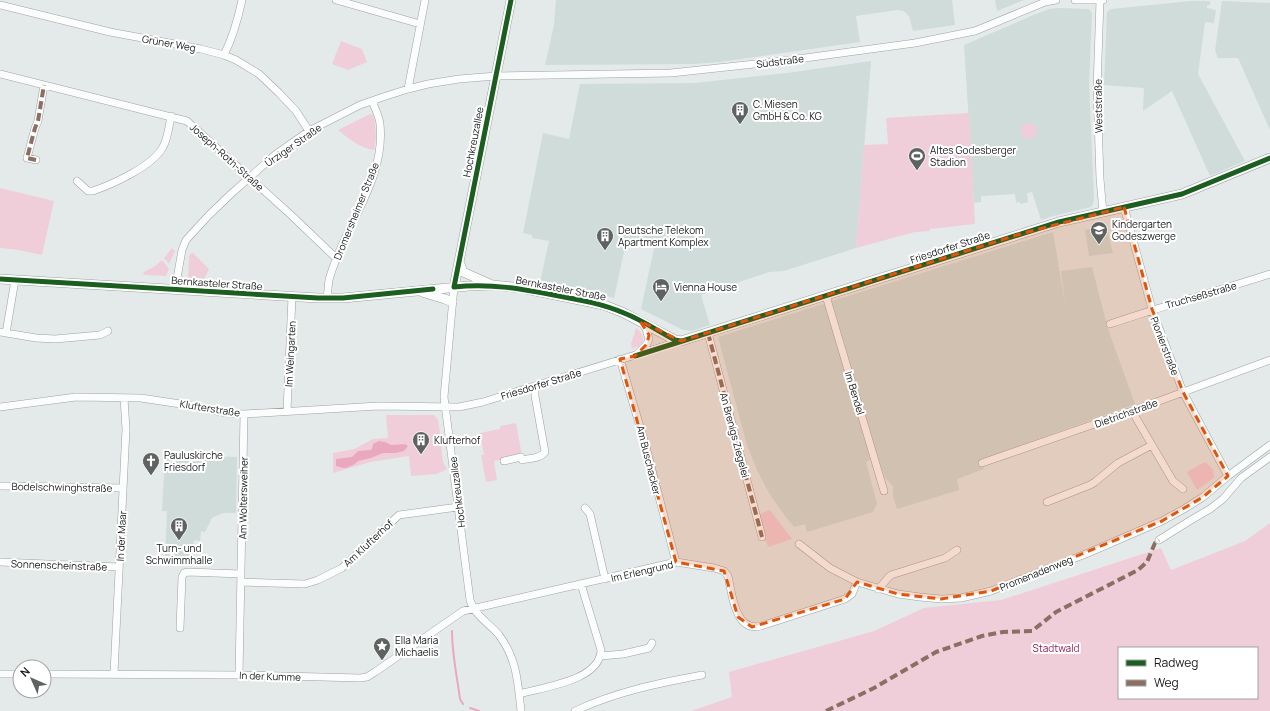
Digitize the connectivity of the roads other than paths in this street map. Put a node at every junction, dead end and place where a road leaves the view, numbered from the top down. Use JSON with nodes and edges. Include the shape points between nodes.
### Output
{"nodes":[{"id":1,"x":242,"y":0,"type":"edge"},
{"id":2,"x":336,"y":0,"type":"edge"},
{"id":3,"x":424,"y":0,"type":"edge"},
{"id":4,"x":511,"y":0,"type":"edge"},
{"id":5,"x":1056,"y":0,"type":"edge"},
{"id":6,"x":1075,"y":0,"type":"edge"},
{"id":7,"x":1101,"y":0,"type":"edge"},
{"id":8,"x":0,"y":5,"type":"edge"},
{"id":9,"x":420,"y":24,"type":"junction"},
{"id":10,"x":224,"y":55,"type":"junction"},
{"id":11,"x":0,"y":74,"type":"edge"},
{"id":12,"x":496,"y":76,"type":"junction"},
{"id":13,"x":44,"y":85,"type":"junction"},
{"id":14,"x":408,"y":89,"type":"junction"},
{"id":15,"x":372,"y":100,"type":"junction"},
{"id":16,"x":171,"y":116,"type":"junction"},
{"id":17,"x":309,"y":131,"type":"junction"},
{"id":18,"x":1270,"y":158,"type":"edge"},
{"id":19,"x":36,"y":160,"type":"dead end"},
{"id":20,"x":249,"y":177,"type":"junction"},
{"id":21,"x":77,"y":181,"type":"dead end"},
{"id":22,"x":1124,"y":207,"type":"junction"},
{"id":23,"x":1103,"y":212,"type":"junction"},
{"id":24,"x":337,"y":259,"type":"junction"},
{"id":25,"x":459,"y":260,"type":"junction"},
{"id":26,"x":1270,"y":274,"type":"edge"},
{"id":27,"x":0,"y":279,"type":"edge"},
{"id":28,"x":15,"y":280,"type":"junction"},
{"id":29,"x":493,"y":285,"type":"junction"},
{"id":30,"x":454,"y":287,"type":"junction"},
{"id":31,"x":175,"y":290,"type":"junction"},
{"id":32,"x":417,"y":290,"type":"junction"},
{"id":33,"x":826,"y":296,"type":"junction"},
{"id":34,"x":292,"y":297,"type":"junction"},
{"id":35,"x":327,"y":298,"type":"junction"},
{"id":36,"x":452,"y":302,"type":"junction"},
{"id":37,"x":1152,"y":309,"type":"junction"},
{"id":38,"x":640,"y":321,"type":"junction"},
{"id":39,"x":1110,"y":324,"type":"dead end"},
{"id":40,"x":108,"y":331,"type":"dead end"},
{"id":41,"x":3,"y":333,"type":"edge"},
{"id":42,"x":708,"y":333,"type":"junction"},
{"id":43,"x":681,"y":341,"type":"junction"},
{"id":44,"x":635,"y":356,"type":"junction"},
{"id":45,"x":620,"y":359,"type":"junction"},
{"id":46,"x":1270,"y":360,"type":"edge"},
{"id":47,"x":535,"y":386,"type":"junction"},
{"id":48,"x":1183,"y":392,"type":"junction"},
{"id":49,"x":124,"y":398,"type":"junction"},
{"id":50,"x":0,"y":407,"type":"edge"},
{"id":51,"x":446,"y":407,"type":"junction"},
{"id":52,"x":287,"y":411,"type":"junction"},
{"id":53,"x":1132,"y":411,"type":"junction"},
{"id":54,"x":244,"y":414,"type":"junction"},
{"id":55,"x":1152,"y":445,"type":"junction"},
{"id":56,"x":1270,"y":446,"type":"edge"},
{"id":57,"x":1270,"y":457,"type":"edge"},
{"id":58,"x":504,"y":461,"type":"dead end"},
{"id":59,"x":982,"y":463,"type":"dead end"},
{"id":60,"x":1228,"y":476,"type":"junction"},
{"id":61,"x":0,"y":486,"type":"edge"},
{"id":62,"x":123,"y":488,"type":"junction"},
{"id":63,"x":1183,"y":489,"type":"dead end"},
{"id":64,"x":884,"y":491,"type":"dead end"},
{"id":65,"x":1048,"y":502,"type":"dead end"},
{"id":66,"x":458,"y":507,"type":"junction"},
{"id":67,"x":586,"y":508,"type":"dead end"},
{"id":68,"x":1184,"y":509,"type":"junction"},
{"id":69,"x":1191,"y":520,"type":"junction"},
{"id":70,"x":762,"y":537,"type":"dead end"},
{"id":71,"x":1159,"y":540,"type":"dead end"},
{"id":72,"x":798,"y":544,"type":"dead end"},
{"id":73,"x":957,"y":550,"type":"dead end"},
{"id":74,"x":0,"y":562,"type":"edge"},
{"id":75,"x":676,"y":562,"type":"junction"},
{"id":76,"x":119,"y":567,"type":"junction"},
{"id":77,"x":241,"y":574,"type":"junction"},
{"id":78,"x":605,"y":579,"type":"junction"},
{"id":79,"x":241,"y":582,"type":"junction"},
{"id":80,"x":857,"y":582,"type":"junction"},
{"id":81,"x":581,"y":584,"type":"junction"},
{"id":82,"x":878,"y":589,"type":"junction"},
{"id":83,"x":474,"y":609,"type":"junction"},
{"id":84,"x":180,"y":628,"type":"dead end"},
{"id":85,"x":652,"y":643,"type":"dead end"},
{"id":86,"x":601,"y":656,"type":"junction"},
{"id":87,"x":114,"y":673,"type":"junction"},
{"id":88,"x":0,"y":674,"type":"edge"},
{"id":89,"x":12,"y":674,"type":"edge"},
{"id":90,"x":52,"y":674,"type":"edge"},
{"id":91,"x":239,"y":675,"type":"junction"},
{"id":92,"x":702,"y":675,"type":"dead end"},
{"id":93,"x":519,"y":694,"type":"junction"},
{"id":94,"x":521,"y":711,"type":"edge"},
{"id":95,"x":575,"y":711,"type":"edge"}],
"edges":[{"from":1,"to":10,"type":"street","via":[[231,41]]},
{"from":2,"to":9,"type":"street"},
{"from":3,"to":9,"type":"street"},
{"from":4,"to":12,"type":"street","name":"Hochkreuzallee"},
{"from":5,"to":12,"type":"street","name":"Südstraße","via":[[1045,2],[975,31],[858,52],[671,73]]},
{"from":6,"to":7,"type":"street"},
{"from":7,"to":23,"type":"street","name":"Weststraße","via":[[1097,89]]},
{"from":8,"to":10,"type":"street","name":"Grüner Weg"},
{"from":9,"to":14,"type":"street"},
{"from":10,"to":17,"type":"street","name":"Grüner Weg","via":[[262,76],[292,106]]},
{"from":11,"to":13,"type":"street","name":"Joseph-Roth-Straße"},
{"from":12,"to":14,"type":"street","name":"Ürziger Straße","via":[[459,79]]},
{"from":12,"to":25,"type":"street","name":"Hochkreuzallee"},
{"from":13,"to":16,"type":"street","name":"Joseph-Roth-Straße"},
{"from":13,"to":19,"type":"street","via":[[38,121],[27,158]]},
{"from":14,"to":15,"type":"street","name":"Ürziger Straße"},
{"from":15,"to":17,"type":"street","name":"Ürziger Straße"},
{"from":15,"to":24,"type":"street","name":"Dromersheimer Straße","via":[[380,122],[378,161]]},
{"from":16,"to":20,"type":"street","name":"Joseph-Roth-Straße","via":[[191,124]]},
{"from":16,"to":21,"type":"street","via":[[163,148],[148,163],[128,176],[93,191]]},
{"from":17,"to":20,"type":"street","name":"Ürziger Straße"},
{"from":18,"to":22,"type":"street","name":"Friesdorfer Straße","via":[[1182,194]]},
{"from":20,"to":24,"type":"street","name":"Joseph-Roth-Straße"},
{"from":20,"to":31,"type":"street","name":"Ürziger Straße","via":[[186,240]]},
{"from":22,"to":23,"type":"street","name":"Friesdorfer Straße"},
{"from":22,"to":37,"type":"street","name":"Pionierstraße"},
{"from":23,"to":33,"type":"street","name":"Friesdorfer Straße","via":[[1059,222]]},
{"from":24,"to":35,"type":"street","name":"Dromersheimer Straße","via":[[329,281]]},
{"from":25,"to":29,"type":"street","via":[[463,272]]},
{"from":25,"to":30,"type":"street","name":"Hochkreuzallee"},
{"from":26,"to":37,"type":"street","name":"Truchseßstraße"},
{"from":27,"to":28,"type":"street","name":"Bernkasteler Straße"},
{"from":28,"to":31,"type":"street","name":"Bernkasteler Straße"},
{"from":28,"to":41,"type":"street"},
{"from":29,"to":30,"type":"street","name":"Bernkasteler Straße"},
{"from":29,"to":38,"type":"street","name":"Bernkasteler Straße","via":[[521,288],[604,305]]},
{"from":30,"to":32,"type":"street","name":"Bernkasteler Straße"},
{"from":30,"to":36,"type":"street","name":"Hochkreuzallee"},
{"from":31,"to":34,"type":"street","name":"Bernkasteler Straße"},
{"from":32,"to":35,"type":"street","name":"Bernkasteler Straße"},
{"from":32,"to":36,"type":"street"},
{"from":33,"to":42,"type":"street","name":"Friesdorfer Straße"},
{"from":33,"to":64,"type":"street","name":"Im Bendel"},
{"from":34,"to":35,"type":"street","name":"Bernkasteler Straße"},
{"from":34,"to":52,"type":"street","name":"Im Weingarten"},
{"from":36,"to":51,"type":"street","name":"Hochkreuzallee","via":[[444,391]]},
{"from":37,"to":39,"type":"street","name":"Truchseßstraße"},
{"from":37,"to":48,"type":"street","name":"Pionierstraße"},
{"from":38,"to":43,"type":"street","name":"Bernkasteler Straße"},
{"from":38,"to":44,"type":"street","via":[[649,339]]},
{"from":40,"to":41,"type":"street","via":[[100,335],[55,339]]},
{"from":42,"to":43,"type":"street","name":"Friesdorfer Straße"},
{"from":42,"to":70,"type":"street","name":"An Brenigs Ziegelei"},
{"from":43,"to":44,"type":"street","name":"Friesdorfer Straße"},
{"from":44,"to":45,"type":"street","name":"Friesdorfer Straße"},
{"from":45,"to":47,"type":"street","name":"Friesdorfer Straße"},
{"from":45,"to":75,"type":"street","name":"Am Buschacker"},
{"from":46,"to":48,"type":"street","name":"Dietrichstraße"},
{"from":47,"to":51,"type":"street","name":"Friesdorfer Straße","via":[[483,402]]},
{"from":47,"to":58,"type":"street","via":[[544,455]]},
{"from":48,"to":53,"type":"street","name":"Dietrichstraße"},
{"from":48,"to":60,"type":"street","name":"Pionierstraße"},
{"from":49,"to":50,"type":"street","name":"Klufterstraße","via":[[58,398]]},
{"from":49,"to":54,"type":"street","name":"Klufterstraße","via":[[141,398]]},
{"from":49,"to":62,"type":"street","name":"In der Maar","via":[[126,429]]},
{"from":51,"to":52,"type":"street","name":"Klufterstraße","via":[[378,406]]},
{"from":51,"to":66,"type":"street","name":"Hochkreuzallee"},
{"from":52,"to":54,"type":"street","name":"Klufterstraße"},
{"from":53,"to":55,"type":"street"},
{"from":53,"to":59,"type":"street","name":"Dietrichstraße"},
{"from":54,"to":77,"type":"street","name":"Am Woltersweiher"},
{"from":55,"to":63,"type":"street","via":[[1173,480]]},
{"from":55,"to":65,"type":"street","via":[[1118,463],[1096,482]]},
{"from":56,"to":60,"type":"street","name":"Promenadenweg"},
{"from":57,"to":69,"type":"street","via":[[1241,478],[1210,510]]},
{"from":60,"to":68,"type":"street","name":"Promenadenweg"},
{"from":61,"to":62,"type":"street","name":"Bodelschwinghstraße"},
{"from":62,"to":76,"type":"street","name":"In der Maar"},
{"from":66,"to":79,"type":"street","name":"Am Klufterhof","via":[[399,515],[342,568],[326,577],[305,584]]},
{"from":66,"to":83,"type":"street","name":"Hochkreuzallee","via":[[470,600]]},
{"from":67,"to":78,"type":"street","via":[[590,514]]},
{"from":68,"to":69,"type":"street"},
{"from":68,"to":82,"type":"street","name":"Promenadenweg","via":[[1088,553],[991,591],[961,598],[941,599]]},
{"from":69,"to":71,"type":"street"},
{"from":72,"to":80,"type":"street","name":"Promenadenweg","via":[[830,568]]},
{"from":73,"to":82,"type":"street","via":[[945,558],[891,575]]},
{"from":74,"to":76,"type":"street","name":"Sonnenscheinstraße"},
{"from":75,"to":78,"type":"street","name":"Im Erlengrund"},
{"from":75,"to":80,"type":"street","name":"Im Erlengrund","via":[[724,572],[728,576],[738,617],[752,627],[845,599],[852,594]]},
{"from":76,"to":87,"type":"street","name":"In der Maar"},
{"from":77,"to":79,"type":"street","name":"Am Woltersweiher"},
{"from":77,"to":84,"type":"street","via":[[184,573]]},
{"from":78,"to":81,"type":"street","name":"Im Erlengrund"},
{"from":79,"to":91,"type":"street","name":"Am Woltersweiher"},
{"from":80,"to":82,"type":"street","name":"Promenadenweg"},
{"from":81,"to":83,"type":"street","name":"Im Erlengrund"},
{"from":81,"to":86,"type":"street","via":[[602,650]]},
{"from":83,"to":91,"type":"street","name":"In der Kumme","via":[[463,611],[367,677],[352,679]]},
{"from":83,"to":93,"type":"street","name":"Hochkreuzallee","via":[[506,644],[516,667]]},
{"from":85,"to":86,"type":"street","via":[[649,648]]},
{"from":86,"to":93,"type":"street","via":[[596,665],[581,677]]},
{"from":87,"to":90,"type":"street","name":"In der Kumme"},
{"from":87,"to":91,"type":"street","name":"In der Kumme"},
{"from":88,"to":89,"type":"street"},
{"from":92,"to":95,"type":"street","via":[[649,685]]},
{"from":93,"to":94,"type":"street","name":"Hochkreuzallee"}]}
